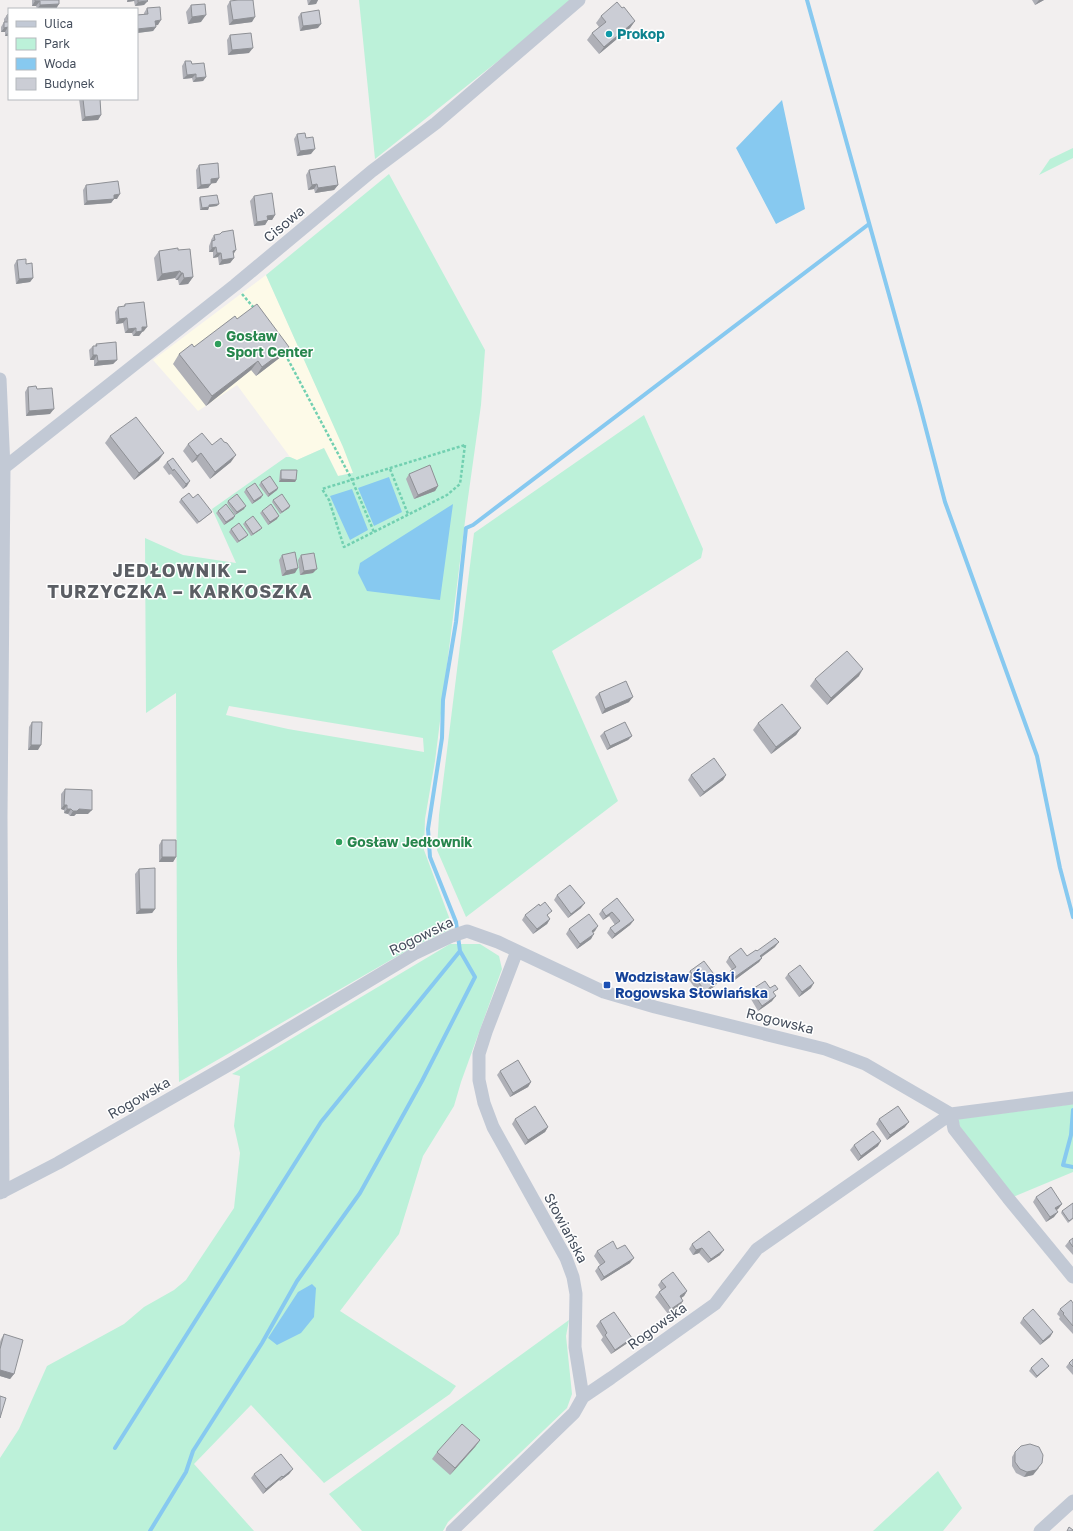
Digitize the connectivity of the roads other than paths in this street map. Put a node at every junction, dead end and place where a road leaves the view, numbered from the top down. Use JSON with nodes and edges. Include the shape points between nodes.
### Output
{"nodes":[{"id":1,"x":579,"y":0,"type":"edge"},
{"id":2,"x":0,"y":379,"type":"edge"},
{"id":3,"x":2,"y":470,"type":"edge"},
{"id":4,"x":517,"y":951,"type":"junction"},
{"id":5,"x":1067,"y":1099,"type":"edge"},
{"id":6,"x":951,"y":1114,"type":"junction"},
{"id":7,"x":1,"y":1192,"type":"edge"},
{"id":8,"x":1073,"y":1277,"type":"edge"},
{"id":9,"x":583,"y":1397,"type":"junction"},
{"id":10,"x":1073,"y":1501,"type":"edge"},
{"id":11,"x":452,"y":1531,"type":"edge"},
{"id":12,"x":1040,"y":1531,"type":"edge"}],
"edges":[{"from":1,"to":3,"type":"street","name":"Cisowa","via":[[436,123],[372,171],[235,285]]},
{"from":2,"to":3,"type":"street"},
{"from":3,"to":7,"type":"street"},
{"from":4,"to":6,"type":"street","name":"Rogowska","via":[[604,992],[655,1008],[825,1049],[865,1064]]},
{"from":4,"to":7,"type":"street","name":"Rogowska","via":[[467,931],[452,936],[414,954],[118,1129]]},
{"from":4,"to":9,"type":"street","name":"Słowiańska","via":[[479,1054],[479,1080],[493,1127],[574,1277],[575,1347]]},
{"from":5,"to":6,"type":"street","name":"Rogowska"},
{"from":6,"to":8,"type":"street","via":[[954,1129]]},
{"from":6,"to":9,"type":"street","name":"Rogowska","via":[[757,1249],[715,1304]]},
{"from":9,"to":11,"type":"street","via":[[574,1413]]},
{"from":10,"to":12,"type":"street"}]}
